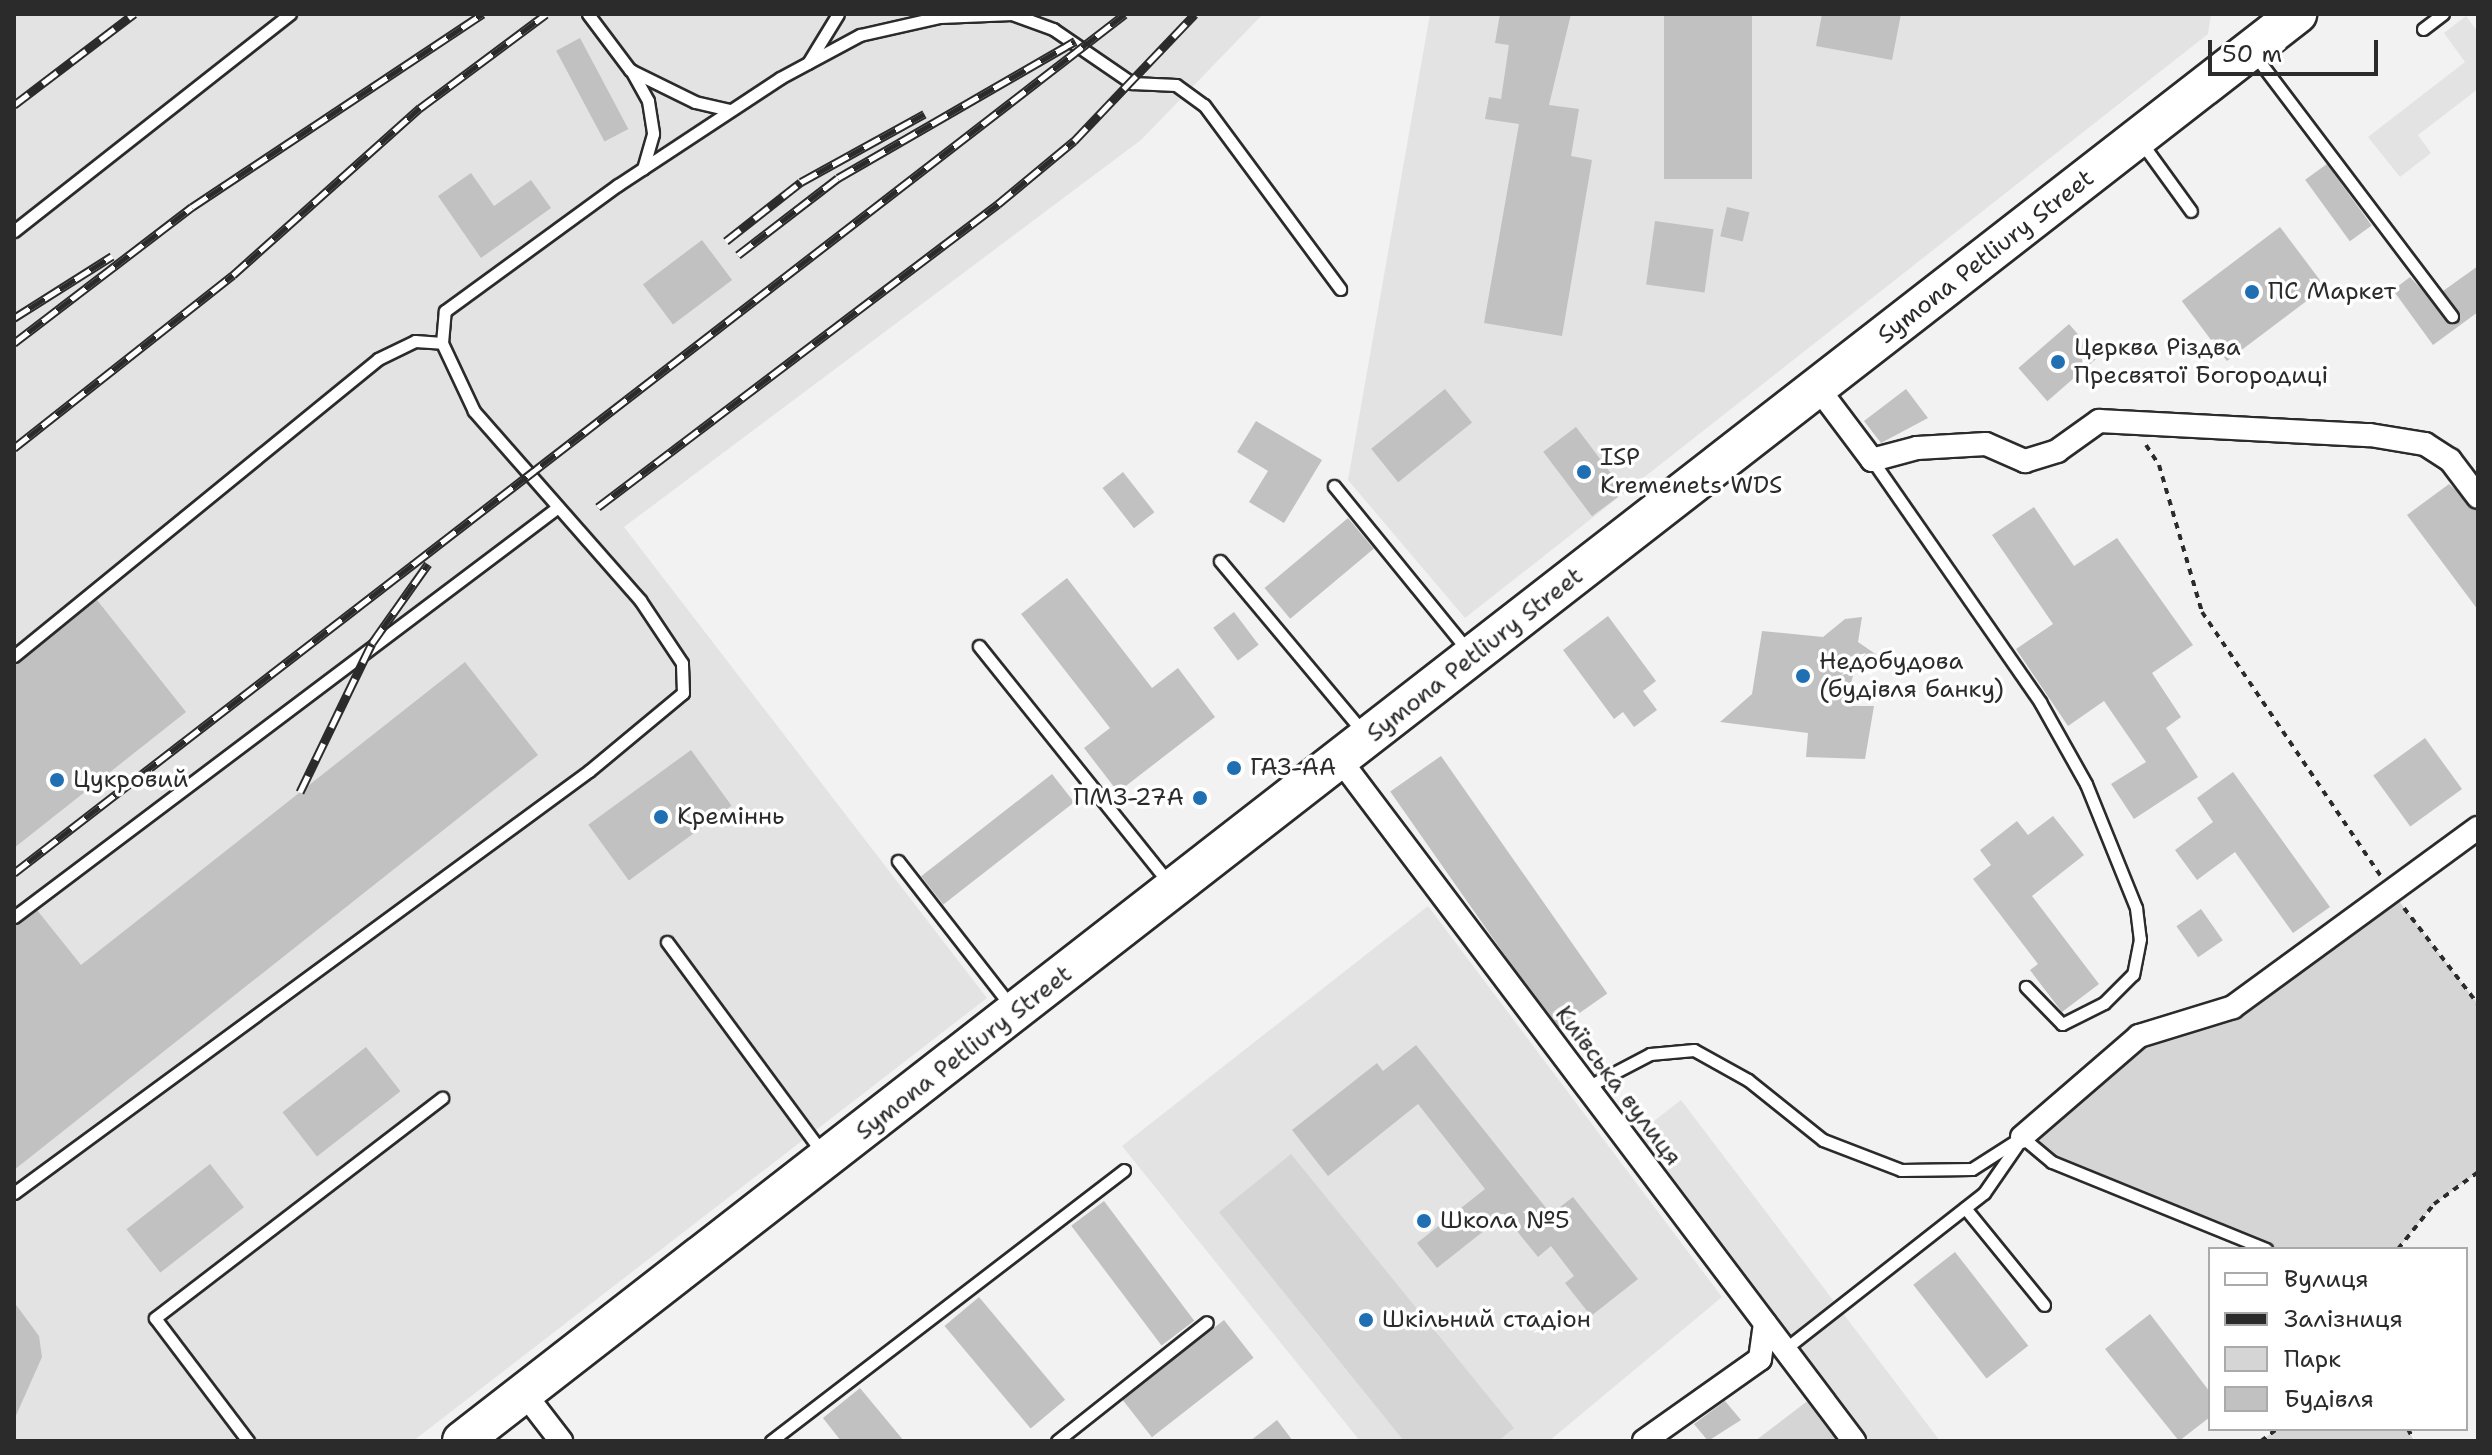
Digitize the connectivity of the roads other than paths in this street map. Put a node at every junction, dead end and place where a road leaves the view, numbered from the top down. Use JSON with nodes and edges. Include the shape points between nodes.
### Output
{"nodes":[{"id":1,"x":290,"y":14,"type":"edge"},
{"id":2,"x":588,"y":14,"type":"edge"},
{"id":3,"x":838,"y":14,"type":"edge"},
{"id":4,"x":2297,"y":14,"type":"edge"},
{"id":5,"x":2443,"y":14,"type":"edge"},
{"id":6,"x":2423,"y":29,"type":"dead end"},
{"id":7,"x":2250,"y":50,"type":"junction"},
{"id":8,"x":807,"y":63,"type":"junction"},
{"id":9,"x":630,"y":70,"type":"junction"},
{"id":10,"x":730,"y":110,"type":"junction"},
{"id":11,"x":2138,"y":138,"type":"junction"},
{"id":12,"x":643,"y":169,"type":"junction"},
{"id":13,"x":2191,"y":211,"type":"dead end"},
{"id":14,"x":14,"y":231,"type":"edge"},
{"id":15,"x":1340,"y":289,"type":"dead end"},
{"id":16,"x":2452,"y":316,"type":"dead end"},
{"id":17,"x":442,"y":343,"type":"junction"},
{"id":18,"x":1818,"y":388,"type":"junction"},
{"id":19,"x":1872,"y":460,"type":"junction"},
{"id":20,"x":1334,"y":486,"type":"dead end"},
{"id":21,"x":2478,"y":497,"type":"edge"},
{"id":22,"x":558,"y":507,"type":"junction"},
{"id":23,"x":1220,"y":561,"type":"dead end"},
{"id":24,"x":979,"y":646,"type":"dead end"},
{"id":25,"x":14,"y":656,"type":"edge"},
{"id":26,"x":1472,"y":656,"type":"junction"},
{"id":27,"x":1354,"y":750,"type":"junction"},
{"id":28,"x":2478,"y":828,"type":"edge"},
{"id":29,"x":898,"y":861,"type":"dead end"},
{"id":30,"x":1175,"y":890,"type":"junction"},
{"id":31,"x":14,"y":917,"type":"edge"},
{"id":32,"x":667,"y":942,"type":"dead end"},
{"id":33,"x":2026,"y":987,"type":"dead end"},
{"id":34,"x":1016,"y":1013,"type":"junction"},
{"id":35,"x":1587,"y":1087,"type":"junction"},
{"id":36,"x":442,"y":1098,"type":"dead end"},
{"id":37,"x":2022,"y":1137,"type":"junction"},
{"id":38,"x":827,"y":1159,"type":"junction"},
{"id":39,"x":1124,"y":1170,"type":"dead end"},
{"id":40,"x":14,"y":1193,"type":"edge"},
{"id":41,"x":1965,"y":1208,"type":"junction"},
{"id":42,"x":2261,"y":1247,"type":"edge"},
{"id":43,"x":2044,"y":1305,"type":"dead end"},
{"id":44,"x":1207,"y":1322,"type":"dead end"},
{"id":45,"x":1765,"y":1323,"type":"junction"},
{"id":46,"x":1785,"y":1349,"type":"junction"},
{"id":47,"x":524,"y":1393,"type":"junction"},
{"id":48,"x":248,"y":1441,"type":"edge"},
{"id":49,"x":462,"y":1441,"type":"edge"},
{"id":50,"x":561,"y":1441,"type":"edge"},
{"id":51,"x":771,"y":1441,"type":"edge"},
{"id":52,"x":1057,"y":1441,"type":"edge"},
{"id":53,"x":1644,"y":1441,"type":"edge"},
{"id":54,"x":1854,"y":1441,"type":"edge"}],
"edges":[{"from":1,"to":14,"type":"lane"},
{"from":2,"to":9,"type":"lane"},
{"from":3,"to":8,"type":"lane"},
{"from":4,"to":7,"type":"highway","name":"Symona Petliury Street"},
{"from":5,"to":6,"type":"lane"},
{"from":7,"to":11,"type":"highway","name":"Symona Petliury Street"},
{"from":7,"to":16,"type":"lane"},
{"from":8,"to":10,"type":"lane"},
{"from":8,"to":15,"type":"lane","via":[[860,35],[940,17],[1012,14],[1053,29],[1132,83],[1176,85],[1204,105]]},
{"from":9,"to":10,"type":"lane","via":[[695,102]]},
{"from":9,"to":12,"type":"lane","via":[[648,101],[653,134]]},
{"from":10,"to":12,"type":"lane"},
{"from":11,"to":13,"type":"lane"},
{"from":11,"to":18,"type":"highway","name":"Symona Petliury Street"},
{"from":12,"to":17,"type":"lane","via":[[445,311]]},
{"from":17,"to":22,"type":"lane","via":[[474,411]]},
{"from":17,"to":25,"type":"lane","via":[[415,341],[378,359]]},
{"from":18,"to":19,"type":"street"},
{"from":18,"to":26,"type":"highway","name":"Symona Petliury Street"},
{"from":19,"to":21,"type":"street","via":[[1917,448],[1986,444],[2025,461],[2057,451],[2099,421],[2425,444],[2450,460]]},
{"from":19,"to":33,"type":"lane","via":[[2040,702],[2086,784],[2136,908],[2140,939],[2133,974],[2104,1003],[2062,1024]]},
{"from":20,"to":26,"type":"lane"},
{"from":22,"to":31,"type":"lane"},
{"from":22,"to":40,"type":"lane","via":[[640,600],[682,663],[683,693],[589,771]]},
{"from":23,"to":27,"type":"lane"},
{"from":24,"to":30,"type":"lane"},
{"from":26,"to":27,"type":"highway","name":"Symona Petliury Street"},
{"from":27,"to":30,"type":"highway","name":"Symona Petliury Street"},
{"from":27,"to":35,"type":"street","name":"Київська вулиця"},
{"from":28,"to":37,"type":"street","via":[[2233,1007],[2139,1036]]},
{"from":29,"to":34,"type":"lane"},
{"from":30,"to":34,"type":"highway","name":"Symona Petliury Street"},
{"from":32,"to":38,"type":"lane"},
{"from":34,"to":38,"type":"highway","name":"Symona Petliury Street"},
{"from":35,"to":37,"type":"lane","via":[[1650,1054],[1694,1050],[1748,1080],[1823,1140],[1901,1170],[1972,1169]]},
{"from":35,"to":45,"type":"street","name":"Київська вулиця"},
{"from":36,"to":48,"type":"lane","via":[[155,1318]]},
{"from":37,"to":41,"type":"lane"},
{"from":37,"to":42,"type":"lane","via":[[2080,1175]]},
{"from":38,"to":47,"type":"highway","name":"Symona Petliury Street"},
{"from":39,"to":51,"type":"lane"},
{"from":41,"to":43,"type":"lane"},
{"from":41,"to":46,"type":"lane"},
{"from":44,"to":52,"type":"lane"},
{"from":45,"to":46,"type":"street","name":"Київська вулиця"},
{"from":45,"to":53,"type":"street","via":[[1760,1359]]},
{"from":46,"to":54,"type":"street","name":"Київська вулиця"},
{"from":47,"to":49,"type":"highway","name":"Symona Petliury Street"},
{"from":47,"to":50,"type":"street"}]}
